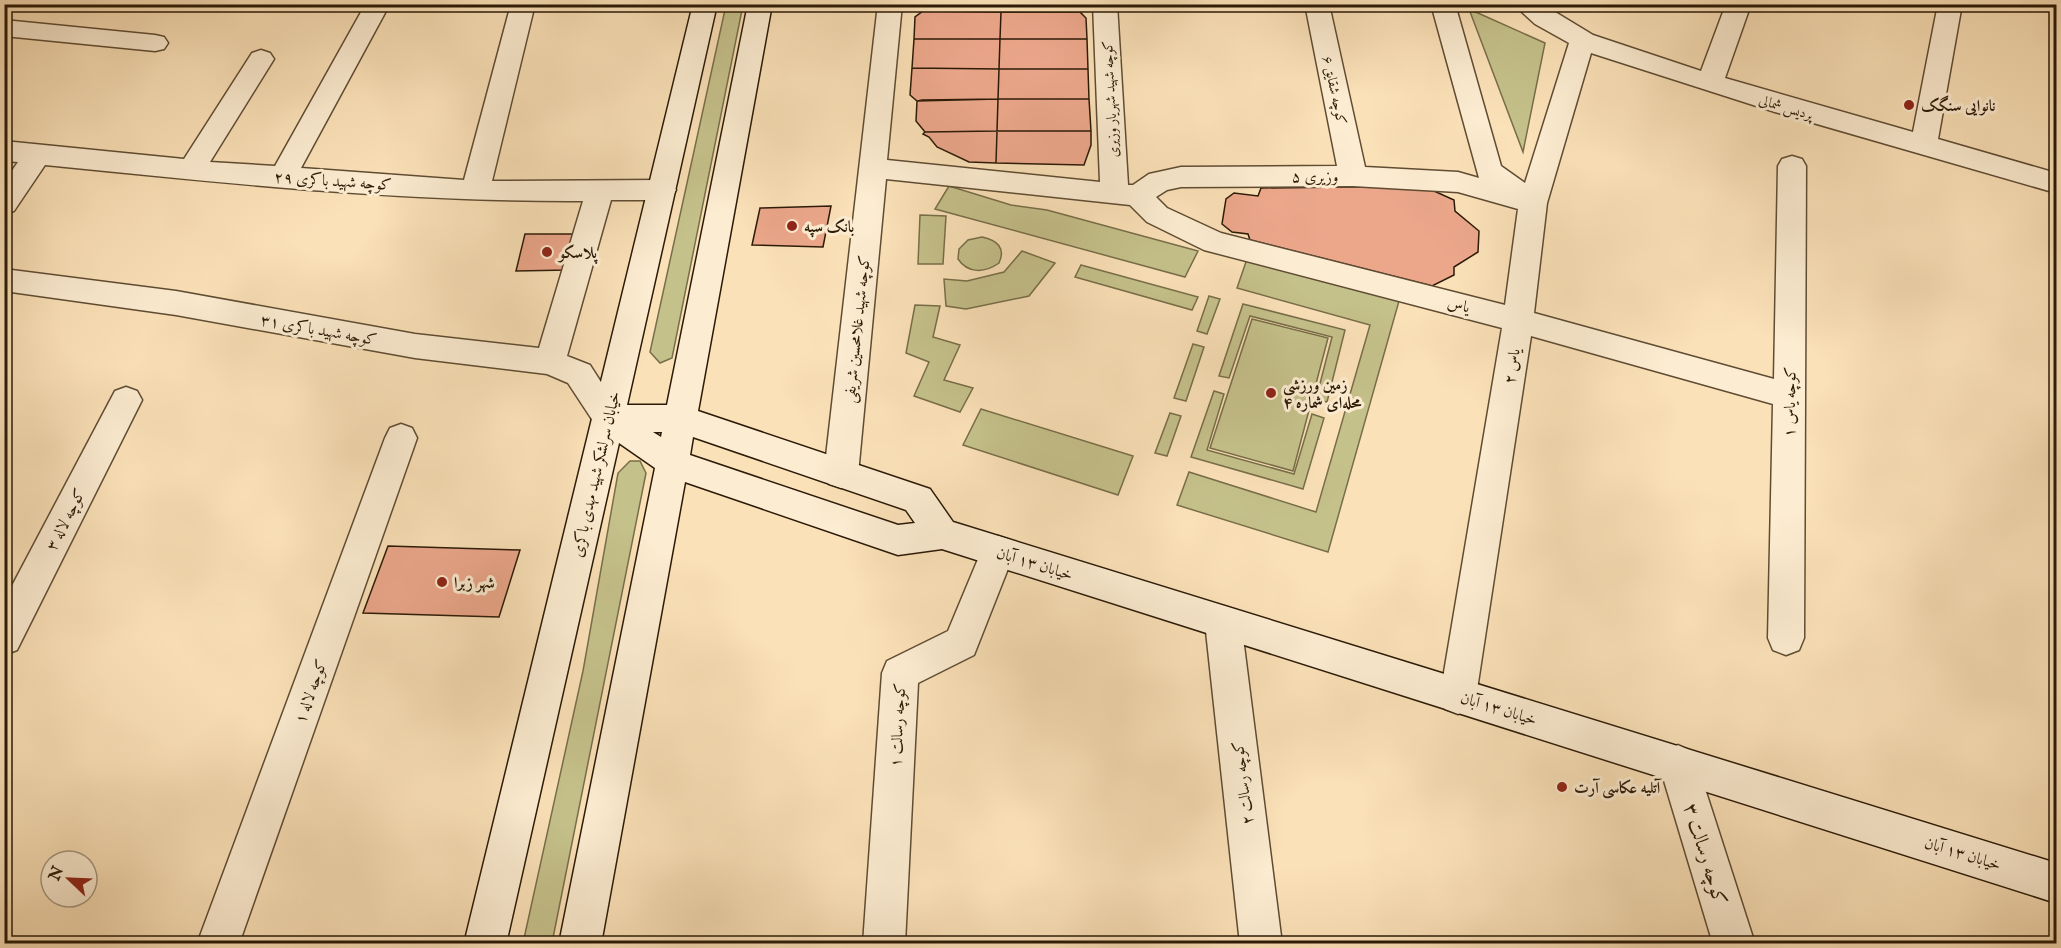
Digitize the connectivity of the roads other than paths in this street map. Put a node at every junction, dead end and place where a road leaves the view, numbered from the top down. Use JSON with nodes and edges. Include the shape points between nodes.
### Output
{"nodes":[{"id":1,"x":523,"y":4,"type":"edge"},
{"id":2,"x":705,"y":4,"type":"edge"},
{"id":3,"x":760,"y":4,"type":"edge"},
{"id":4,"x":890,"y":4,"type":"edge"},
{"id":5,"x":1105,"y":4,"type":"edge"},
{"id":6,"x":1317,"y":4,"type":"edge"},
{"id":7,"x":1443,"y":4,"type":"edge"},
{"id":8,"x":1525,"y":4,"type":"edge"},
{"id":9,"x":1739,"y":4,"type":"edge"},
{"id":10,"x":1950,"y":4,"type":"edge"},
{"id":11,"x":374,"y":11,"type":"dead end"},
{"id":12,"x":4,"y":28,"type":"edge"},
{"id":13,"x":1582,"y":42,"type":"junction"},
{"id":14,"x":154,"y":43,"type":"dead end"},
{"id":15,"x":261,"y":59,"type":"dead end"},
{"id":16,"x":1710,"y":83,"type":"junction"},
{"id":17,"x":1924,"y":143,"type":"junction"},
{"id":18,"x":4,"y":151,"type":"edge"},
{"id":19,"x":38,"y":154,"type":"junction"},
{"id":20,"x":1792,"y":166,"type":"dead end"},
{"id":21,"x":873,"y":168,"type":"junction"},
{"id":22,"x":191,"y":170,"type":"junction"},
{"id":23,"x":283,"y":176,"type":"junction"},
{"id":24,"x":1353,"y":176,"type":"junction"},
{"id":25,"x":2056,"y":183,"type":"edge"},
{"id":26,"x":600,"y":190,"type":"junction"},
{"id":27,"x":662,"y":190,"type":"junction"},
{"id":28,"x":475,"y":191,"type":"junction"},
{"id":29,"x":1127,"y":195,"type":"junction"},
{"id":30,"x":1533,"y":203,"type":"junction"},
{"id":31,"x":4,"y":204,"type":"edge"},
{"id":32,"x":4,"y":280,"type":"edge"},
{"id":33,"x":1518,"y":320,"type":"junction"},
{"id":34,"x":550,"y":362,"type":"junction"},
{"id":35,"x":1789,"y":396,"type":"junction"},
{"id":36,"x":126,"y":400,"type":"dead end"},
{"id":37,"x":608,"y":418,"type":"junction"},
{"id":38,"x":681,"y":418,"type":"junction"},
{"id":39,"x":401,"y":438,"type":"dead end"},
{"id":40,"x":674,"y":464,"type":"junction"},
{"id":41,"x":841,"y":474,"type":"junction"},
{"id":42,"x":942,"y":534,"type":"junction"},
{"id":43,"x":998,"y":551,"type":"junction"},
{"id":44,"x":1223,"y":622,"type":"junction"},
{"id":45,"x":4,"y":638,"type":"edge"},
{"id":46,"x":1786,"y":638,"type":"dead end"},
{"id":47,"x":1458,"y":696,"type":"junction"},
{"id":48,"x":1678,"y":764,"type":"junction"},
{"id":49,"x":2056,"y":883,"type":"edge"},
{"id":50,"x":218,"y":944,"type":"edge"},
{"id":51,"x":485,"y":944,"type":"edge"},
{"id":52,"x":580,"y":944,"type":"edge"},
{"id":53,"x":884,"y":944,"type":"edge"},
{"id":54,"x":1262,"y":944,"type":"edge"},
{"id":55,"x":1734,"y":944,"type":"edge"}],
"edges":[{"from":1,"to":28,"type":"street"},
{"from":2,"to":27,"type":"street","name":"خیابان سرلشکر شهید مهدی باکری"},
{"from":3,"to":38,"type":"street"},
{"from":4,"to":21,"type":"street","name":"کوچه شهید غلامحسین شریفی"},
{"from":5,"to":29,"type":"street","name":"کوچه شهید شهریار وزیری"},
{"from":6,"to":24,"type":"street","name":"کوچه شقایق ۶"},
{"from":7,"to":30,"type":"street","via":[[1489,171]]},
{"from":8,"to":13,"type":"street","name":"پردیس شمالی"},
{"from":9,"to":16,"type":"street"},
{"from":10,"to":17,"type":"street"},
{"from":11,"to":23,"type":"street"},
{"from":12,"to":14,"type":"street"},
{"from":13,"to":16,"type":"street","name":"پردیس شمالی"},
{"from":13,"to":30,"type":"street","name":"یاس ۲"},
{"from":15,"to":22,"type":"street"},
{"from":16,"to":17,"type":"street","name":"پردیس شمالی","via":[[1796,111]]},
{"from":17,"to":25,"type":"street","name":"پردیس شمالی"},
{"from":18,"to":19,"type":"street","name":"کوچه شهید باکری ۲۹"},
{"from":19,"to":22,"type":"street","name":"کوچه شهید باکری ۲۹"},
{"from":19,"to":31,"type":"street"},
{"from":20,"to":35,"type":"street","name":"کوچه یاس ۱"},
{"from":21,"to":29,"type":"street"},
{"from":21,"to":41,"type":"street","name":"کوچه شهید غلامحسین شریفی"},
{"from":22,"to":23,"type":"street","name":"کوچه شهید باکری ۲۹"},
{"from":23,"to":28,"type":"street","name":"کوچه شهید باکری ۲۹"},
{"from":24,"to":29,"type":"street","name":"وزیری ۵","via":[[1181,177]]},
{"from":24,"to":30,"type":"street","name":"وزیری ۵","via":[[1458,182]]},
{"from":26,"to":27,"type":"street","name":"کوچه شهید باکری ۲۹"},
{"from":26,"to":28,"type":"street","name":"کوچه شهید باکری ۲۹"},
{"from":26,"to":34,"type":"street"},
{"from":27,"to":37,"type":"street","name":"خیابان سرلشکر شهید مهدی باکری"},
{"from":29,"to":33,"type":"street","name":"یاس","via":[[1157,215],[1214,242]]},
{"from":30,"to":33,"type":"street","name":"یاس ۲"},
{"from":32,"to":34,"type":"street","name":"کوچه شهید باکری ۳۱","via":[[176,303],[415,346]]},
{"from":33,"to":35,"type":"street","name":"یاس"},
{"from":33,"to":47,"type":"street","name":"یاس ۲"},
{"from":34,"to":37,"type":"street","name":"کوچه شهید باکری ۳۱","via":[[579,374]]},
{"from":35,"to":46,"type":"street","name":"کوچه یاس ۱"},
{"from":36,"to":45,"type":"street","name":"کوچه لاله ۳"},
{"from":37,"to":38,"type":"street"},
{"from":37,"to":40,"type":"street","name":"خیابان ۱۳ آبان"},
{"from":37,"to":51,"type":"street","name":"خیابان سرلشکر شهید مهدی باکری"},
{"from":38,"to":40,"type":"street"},
{"from":38,"to":41,"type":"street"},
{"from":39,"to":50,"type":"street","name":"کوچه لاله ۱"},
{"from":40,"to":42,"type":"street","name":"خیابان ۱۳ آبان","via":[[898,540]]},
{"from":40,"to":52,"type":"street"},
{"from":41,"to":42,"type":"street","via":[[918,499]]},
{"from":42,"to":43,"type":"street","name":"خیابان ۱۳ آبان"},
{"from":43,"to":44,"type":"street","name":"خیابان ۱۳ آبان"},
{"from":43,"to":53,"type":"street","name":"کوچه رسالت ۱","via":[[961,643],[900,674]]},
{"from":44,"to":47,"type":"street","name":"خیابان ۱۳ آبان"},
{"from":44,"to":54,"type":"street","name":"کوچه رسالت ۲"},
{"from":47,"to":48,"type":"street","name":"خیابان ۱۳ آبان"},
{"from":48,"to":49,"type":"street","name":"خیابان ۱۳ آبان"},
{"from":48,"to":55,"type":"street","name":"کوچه رسالت ۳"}]}
